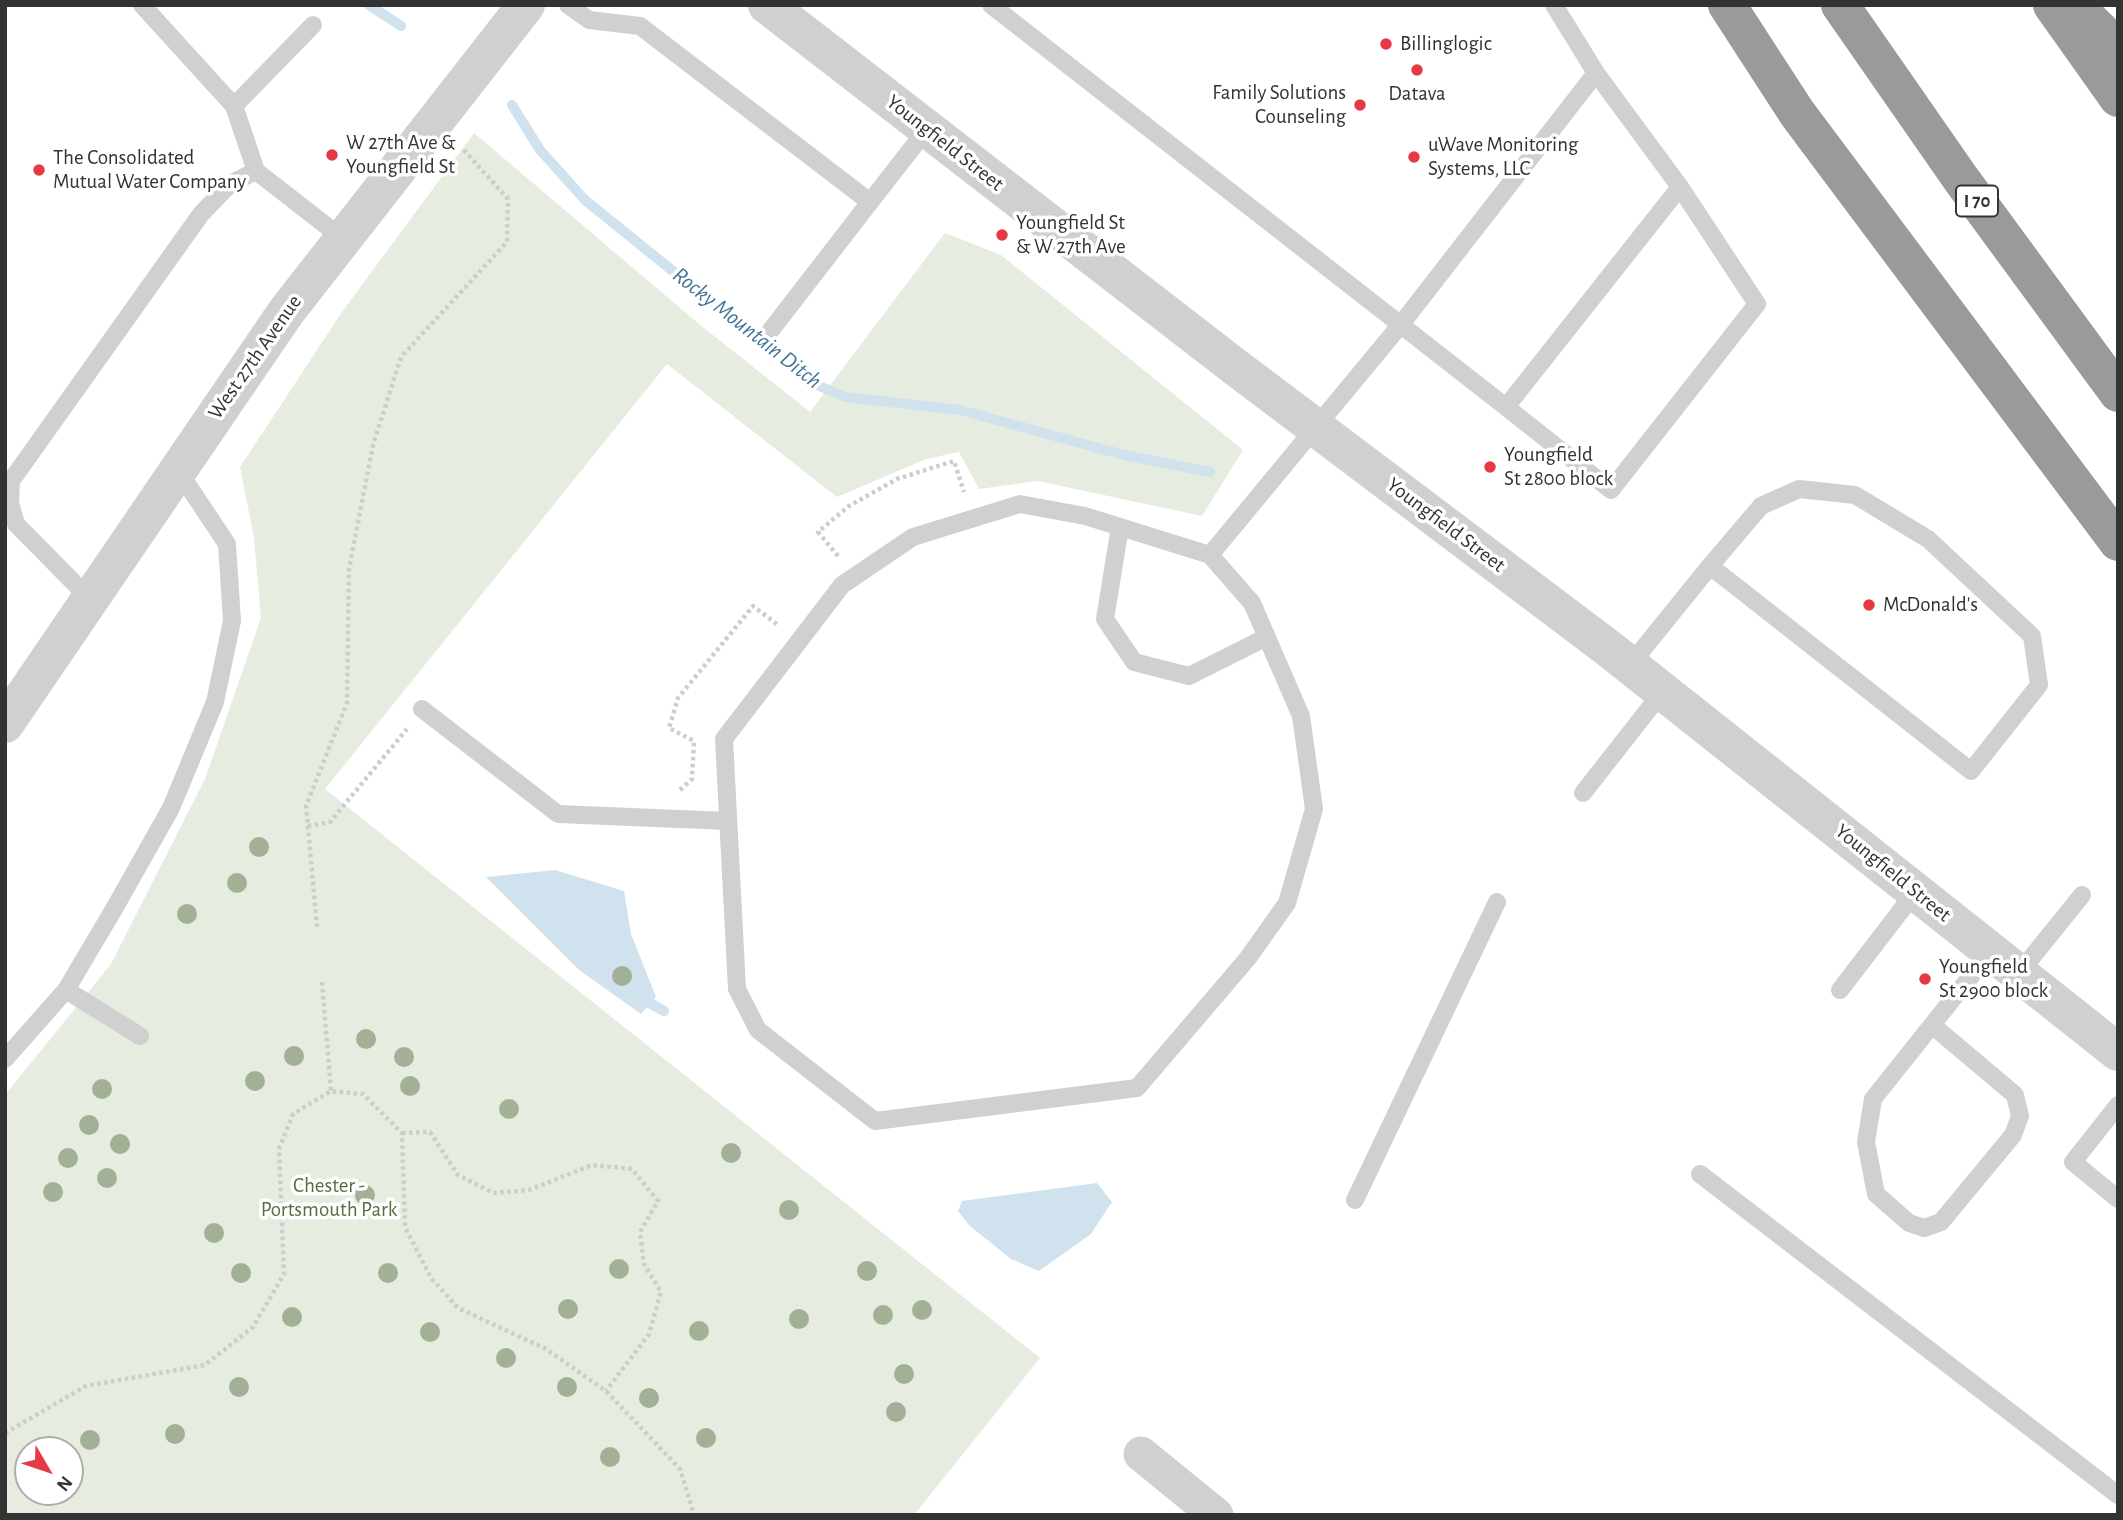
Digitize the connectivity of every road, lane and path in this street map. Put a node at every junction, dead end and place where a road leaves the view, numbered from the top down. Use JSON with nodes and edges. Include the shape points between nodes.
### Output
{"nodes":[{"id":1,"x":142,"y":5,"type":"edge"},
{"id":2,"x":568,"y":5,"type":"edge"},
{"id":3,"x":767,"y":5,"type":"edge"},
{"id":4,"x":991,"y":5,"type":"edge"},
{"id":5,"x":1554,"y":5,"type":"edge"},
{"id":6,"x":1727,"y":5,"type":"edge"},
{"id":7,"x":1840,"y":5,"type":"edge"},
{"id":8,"x":2052,"y":5,"type":"edge"},
{"id":9,"x":2074,"y":5,"type":"edge"},
{"id":10,"x":523,"y":7,"type":"edge"},
{"id":11,"x":313,"y":24,"type":"dead end"},
{"id":12,"x":2118,"y":48,"type":"edge"},
{"id":13,"x":1596,"y":73,"type":"junction"},
{"id":14,"x":2118,"y":98,"type":"edge"},
{"id":15,"x":234,"y":106,"type":"junction"},
{"id":16,"x":927,"y":129,"type":"junction"},
{"id":17,"x":460,"y":146,"type":"dead end"},
{"id":18,"x":256,"y":171,"type":"junction"},
{"id":19,"x":1680,"y":187,"type":"junction"},
{"id":20,"x":870,"y":202,"type":"junction"},
{"id":21,"x":342,"y":239,"type":"junction"},
{"id":22,"x":1402,"y":323,"type":"junction"},
{"id":23,"x":771,"y":330,"type":"dead end"},
{"id":24,"x":2118,"y":393,"type":"edge"},
{"id":25,"x":1506,"y":407,"type":"junction"},
{"id":26,"x":1317,"y":428,"type":"junction"},
{"id":27,"x":177,"y":469,"type":"junction"},
{"id":28,"x":973,"y":519,"type":"junction"},
{"id":29,"x":1121,"y":527,"type":"junction"},
{"id":30,"x":2118,"y":542,"type":"edge"},
{"id":31,"x":1210,"y":555,"type":"junction"},
{"id":32,"x":1710,"y":566,"type":"junction"},
{"id":33,"x":830,"y":567,"type":"dead end"},
{"id":34,"x":91,"y":600,"type":"junction"},
{"id":35,"x":786,"y":615,"type":"dead end"},
{"id":36,"x":1267,"y":637,"type":"junction"},
{"id":37,"x":1630,"y":665,"type":"junction"},
{"id":38,"x":1662,"y":691,"type":"junction"},
{"id":39,"x":422,"y":709,"type":"joint"},
{"id":40,"x":5,"y":724,"type":"edge"},
{"id":41,"x":679,"y":791,"type":"dead end"},
{"id":42,"x":1583,"y":793,"type":"dead end"},
{"id":43,"x":728,"y":821,"type":"junction"},
{"id":44,"x":308,"y":826,"type":"junction"},
{"id":45,"x":1916,"y":891,"type":"junction"},
{"id":46,"x":2082,"y":895,"type":"dead end"},
{"id":47,"x":1497,"y":902,"type":"dead end"},
{"id":48,"x":317,"y":927,"type":"dead end"},
{"id":49,"x":2005,"y":962,"type":"junction"},
{"id":50,"x":322,"y":982,"type":"dead end"},
{"id":51,"x":66,"y":990,"type":"junction"},
{"id":52,"x":1840,"y":990,"type":"dead end"},
{"id":53,"x":1932,"y":1025,"type":"junction"},
{"id":54,"x":140,"y":1036,"type":"dead end"},
{"id":55,"x":2118,"y":1052,"type":"edge"},
{"id":56,"x":5,"y":1059,"type":"edge"},
{"id":57,"x":331,"y":1091,"type":"junction"},
{"id":58,"x":2118,"y":1105,"type":"edge"},
{"id":59,"x":402,"y":1133,"type":"junction"},
{"id":60,"x":1700,"y":1174,"type":"dead end"},
{"id":61,"x":2118,"y":1199,"type":"edge"},
{"id":62,"x":1355,"y":1200,"type":"dead end"},
{"id":63,"x":606,"y":1391,"type":"junction"},
{"id":64,"x":5,"y":1433,"type":"edge"},
{"id":65,"x":1141,"y":1454,"type":"dead end"},
{"id":66,"x":2118,"y":1494,"type":"edge"},
{"id":67,"x":694,"y":1515,"type":"edge"},
{"id":68,"x":1216,"y":1515,"type":"edge"}],
"edges":[{"from":1,"to":15,"type":"lane"},
{"from":2,"to":20,"type":"lane","via":[[589,20],[640,26]]},
{"from":3,"to":16,"type":"street","name":"Youngfield Street"},
{"from":4,"to":22,"type":"lane"},
{"from":5,"to":13,"type":"lane"},
{"from":6,"to":30,"type":"highway","via":[[1797,113]]},
{"from":7,"to":24,"type":"highway","number":"I 70"},
{"from":8,"to":14,"type":"highway"},
{"from":9,"to":12,"type":"highway"},
{"from":10,"to":21,"type":"street","name":"West 27th Avenue"},
{"from":11,"to":15,"type":"lane"},
{"from":13,"to":19,"type":"lane"},
{"from":13,"to":22,"type":"lane"},
{"from":15,"to":18,"type":"lane"},
{"from":16,"to":20,"type":"lane"},
{"from":16,"to":26,"type":"street","name":"Youngfield Street"},
{"from":17,"to":44,"type":"path","via":[[508,199],[507,242],[401,357],[373,446],[349,569],[347,704],[306,806]]},
{"from":18,"to":21,"type":"lane"},
{"from":18,"to":34,"type":"lane","via":[[230,184],[201,214],[11,481],[10,503],[16,524]]},
{"from":19,"to":25,"type":"lane"},
{"from":19,"to":25,"type":"lane","via":[[1758,304],[1611,490]]},
{"from":20,"to":23,"type":"lane"},
{"from":21,"to":27,"type":"street","name":"West 27th Avenue"},
{"from":22,"to":25,"type":"lane"},
{"from":22,"to":26,"type":"lane"},
{"from":26,"to":31,"type":"lane"},
{"from":26,"to":37,"type":"street","name":"Youngfield Street"},
{"from":27,"to":34,"type":"street","name":"West 27th Avenue"},
{"from":27,"to":51,"type":"lane","via":[[227,544],[232,621],[215,702],[171,808]]},
{"from":28,"to":29,"type":"lane","via":[[1020,504]]},
{"from":28,"to":33,"type":"path","via":[[954,461],[897,479],[849,506],[818,532],[839,557]]},
{"from":28,"to":43,"type":"lane","via":[[913,537],[842,585],[724,739]]},
{"from":29,"to":31,"type":"lane"},
{"from":29,"to":36,"type":"lane","via":[[1105,619],[1134,662],[1189,676]]},
{"from":31,"to":36,"type":"lane","via":[[1252,603]]},
{"from":32,"to":32,"type":"lane","via":[[1971,771],[2039,685],[2032,636],[1928,539],[1856,495],[1799,489],[1761,506]]},
{"from":32,"to":37,"type":"lane"},
{"from":34,"to":40,"type":"street","name":"West 27th Avenue"},
{"from":35,"to":41,"type":"path","via":[[777,625],[753,606],[678,698],[669,728],[694,741],[692,779]]},
{"from":36,"to":43,"type":"lane","via":[[1301,716],[1314,809],[1287,903],[1248,958],[1137,1088],[875,1121],[758,1030],[737,989]]},
{"from":37,"to":38,"type":"street","name":"Youngfield Street"},
{"from":38,"to":42,"type":"lane"},
{"from":38,"to":45,"type":"street","name":"Youngfield Street"},
{"from":39,"to":43,"type":"lane","via":[[558,814]]},
{"from":39,"to":44,"type":"path","via":[[330,822]]},
{"from":44,"to":48,"type":"path"},
{"from":45,"to":49,"type":"street","name":"Youngfield Street"},
{"from":45,"to":52,"type":"lane"},
{"from":46,"to":49,"type":"lane"},
{"from":47,"to":62,"type":"lane"},
{"from":49,"to":53,"type":"lane"},
{"from":49,"to":55,"type":"street","name":"Youngfield Street"},
{"from":50,"to":57,"type":"path"},
{"from":51,"to":54,"type":"lane"},
{"from":51,"to":56,"type":"lane"},
{"from":53,"to":53,"type":"lane","via":[[1873,1099],[1866,1142],[1876,1194],[1909,1223],[1924,1228],[1941,1222],[2013,1135],[2020,1116],[2015,1095]]},
{"from":57,"to":59,"type":"path","via":[[363,1094]]},
{"from":57,"to":64,"type":"path","via":[[293,1114],[279,1149],[284,1274],[253,1327],[205,1365],[86,1386]]},
{"from":58,"to":61,"type":"lane","via":[[2073,1162]]},
{"from":59,"to":63,"type":"path","via":[[405,1227],[430,1278],[458,1308],[546,1349]]},
{"from":59,"to":63,"type":"path","via":[[430,1132],[458,1175],[493,1193],[528,1190],[592,1165],[632,1169],[658,1201],[640,1232],[644,1264],[661,1292],[649,1334]]},
{"from":60,"to":66,"type":"lane"},
{"from":63,"to":67,"type":"path","via":[[680,1469]]},
{"from":65,"to":68,"type":"street"}]}
